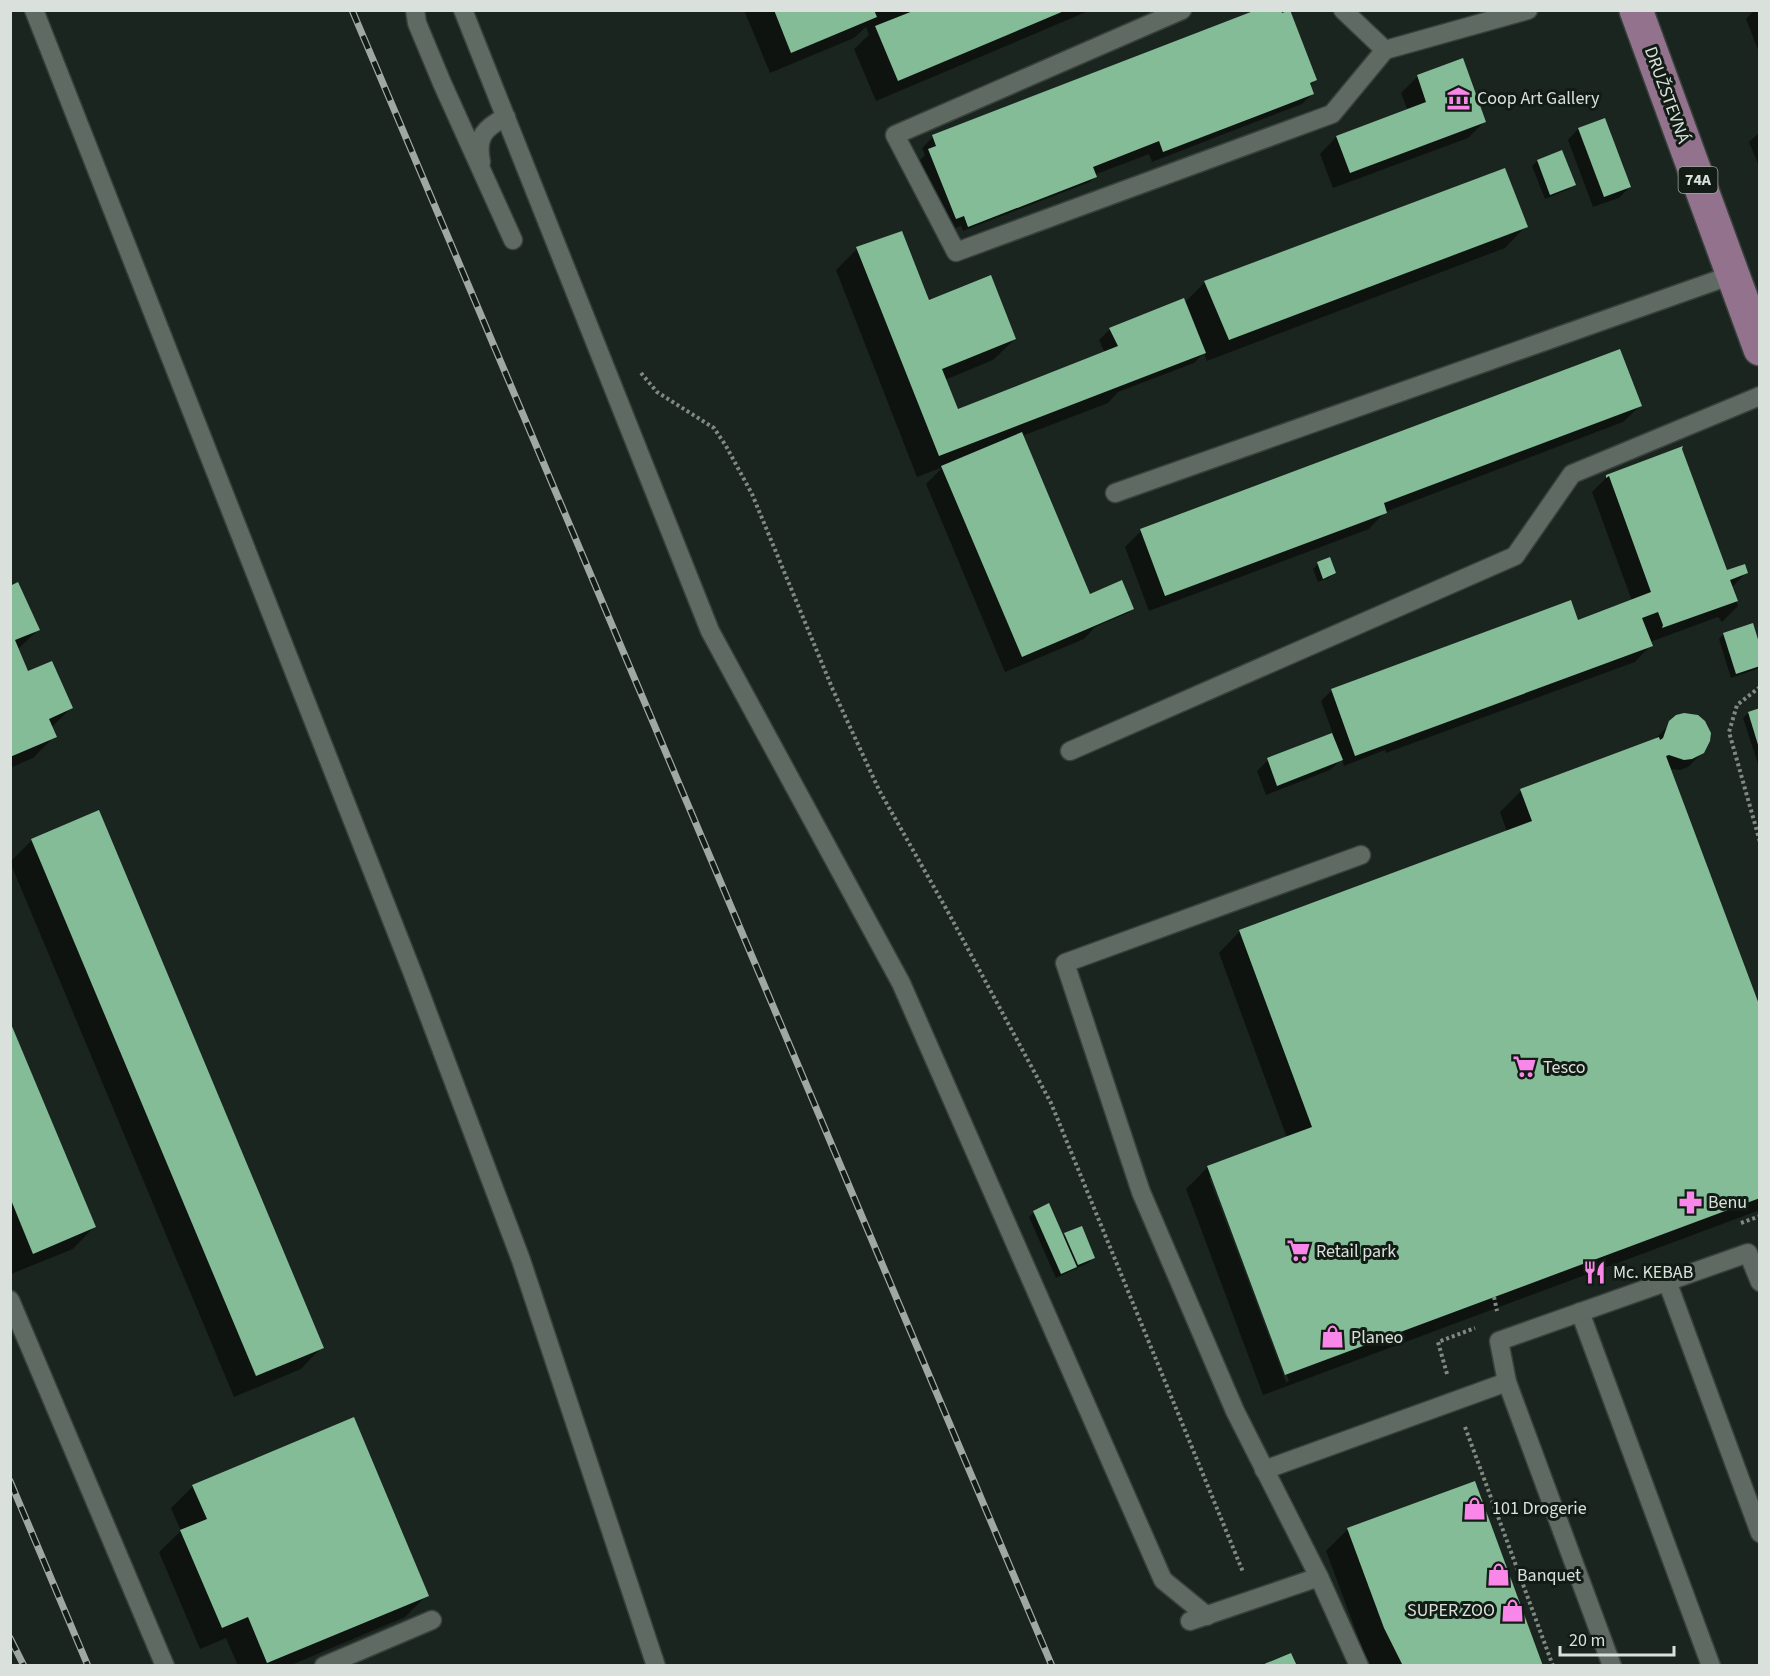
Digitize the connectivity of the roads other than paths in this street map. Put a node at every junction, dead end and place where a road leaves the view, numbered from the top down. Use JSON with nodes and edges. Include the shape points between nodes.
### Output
{"nodes":[{"id":1,"x":34,"y":10,"type":"edge"},
{"id":2,"x":415,"y":10,"type":"edge"},
{"id":3,"x":463,"y":10,"type":"edge"},
{"id":4,"x":1182,"y":10,"type":"edge"},
{"id":5,"x":1343,"y":10,"type":"edge"},
{"id":6,"x":1528,"y":10,"type":"edge"},
{"id":7,"x":1636,"y":10,"type":"edge"},
{"id":8,"x":1385,"y":50,"type":"junction"},
{"id":9,"x":506,"y":117,"type":"junction"},
{"id":10,"x":489,"y":185,"type":"dead end"},
{"id":11,"x":513,"y":240,"type":"dead end"},
{"id":12,"x":1732,"y":275,"type":"junction"},
{"id":13,"x":1760,"y":349,"type":"edge"},
{"id":14,"x":1760,"y":396,"type":"edge"},
{"id":15,"x":1115,"y":493,"type":"dead end"},
{"id":16,"x":1070,"y":751,"type":"dead end"},
{"id":17,"x":1361,"y":855,"type":"dead end"},
{"id":18,"x":1667,"y":1281,"type":"junction"},
{"id":19,"x":1760,"y":1282,"type":"edge"},
{"id":20,"x":10,"y":1300,"type":"edge"},
{"id":21,"x":1580,"y":1312,"type":"junction"},
{"id":22,"x":1507,"y":1382,"type":"junction"},
{"id":23,"x":1264,"y":1470,"type":"junction"},
{"id":24,"x":1760,"y":1533,"type":"edge"},
{"id":25,"x":1319,"y":1577,"type":"junction"},
{"id":26,"x":432,"y":1620,"type":"dead end"},
{"id":27,"x":165,"y":1665,"type":"edge"},
{"id":28,"x":324,"y":1665,"type":"edge"},
{"id":29,"x":656,"y":1665,"type":"edge"},
{"id":30,"x":1359,"y":1665,"type":"edge"},
{"id":31,"x":1612,"y":1665,"type":"edge"},
{"id":32,"x":1711,"y":1665,"type":"edge"}],
"edges":[{"from":1,"to":29,"type":"lane","via":[[517,1249]]},
{"from":2,"to":11,"type":"lane","via":[[442,83]]},
{"from":3,"to":9,"type":"lane"},
{"from":4,"to":8,"type":"lane","via":[[895,135],[956,252],[1332,114]]},
{"from":5,"to":8,"type":"lane"},
{"from":6,"to":8,"type":"lane"},
{"from":7,"to":12,"type":"main road","name":"DRUŽSTEVNÁ","number":"74A"},
{"from":9,"to":10,"type":"lane","via":[[489,125],[480,142],[480,159]]},
{"from":9,"to":25,"type":"lane","via":[[710,631],[901,983],[1163,1580],[1199,1618]]},
{"from":12,"to":13,"type":"main road","name":"DRUŽSTEVNÁ","number":"74A"},
{"from":12,"to":15,"type":"lane"},
{"from":14,"to":16,"type":"lane","via":[[1572,474],[1515,555]]},
{"from":17,"to":23,"type":"lane","via":[[1065,963],[1141,1192]]},
{"from":18,"to":19,"type":"lane","via":[[1748,1253]]},
{"from":18,"to":21,"type":"lane"},
{"from":18,"to":24,"type":"lane"},
{"from":20,"to":27,"type":"lane"},
{"from":21,"to":22,"type":"lane","via":[[1498,1341]]},
{"from":21,"to":32,"type":"lane"},
{"from":22,"to":23,"type":"lane"},
{"from":22,"to":31,"type":"lane"},
{"from":23,"to":25,"type":"lane"},
{"from":25,"to":30,"type":"lane"},
{"from":26,"to":28,"type":"lane"}]}
